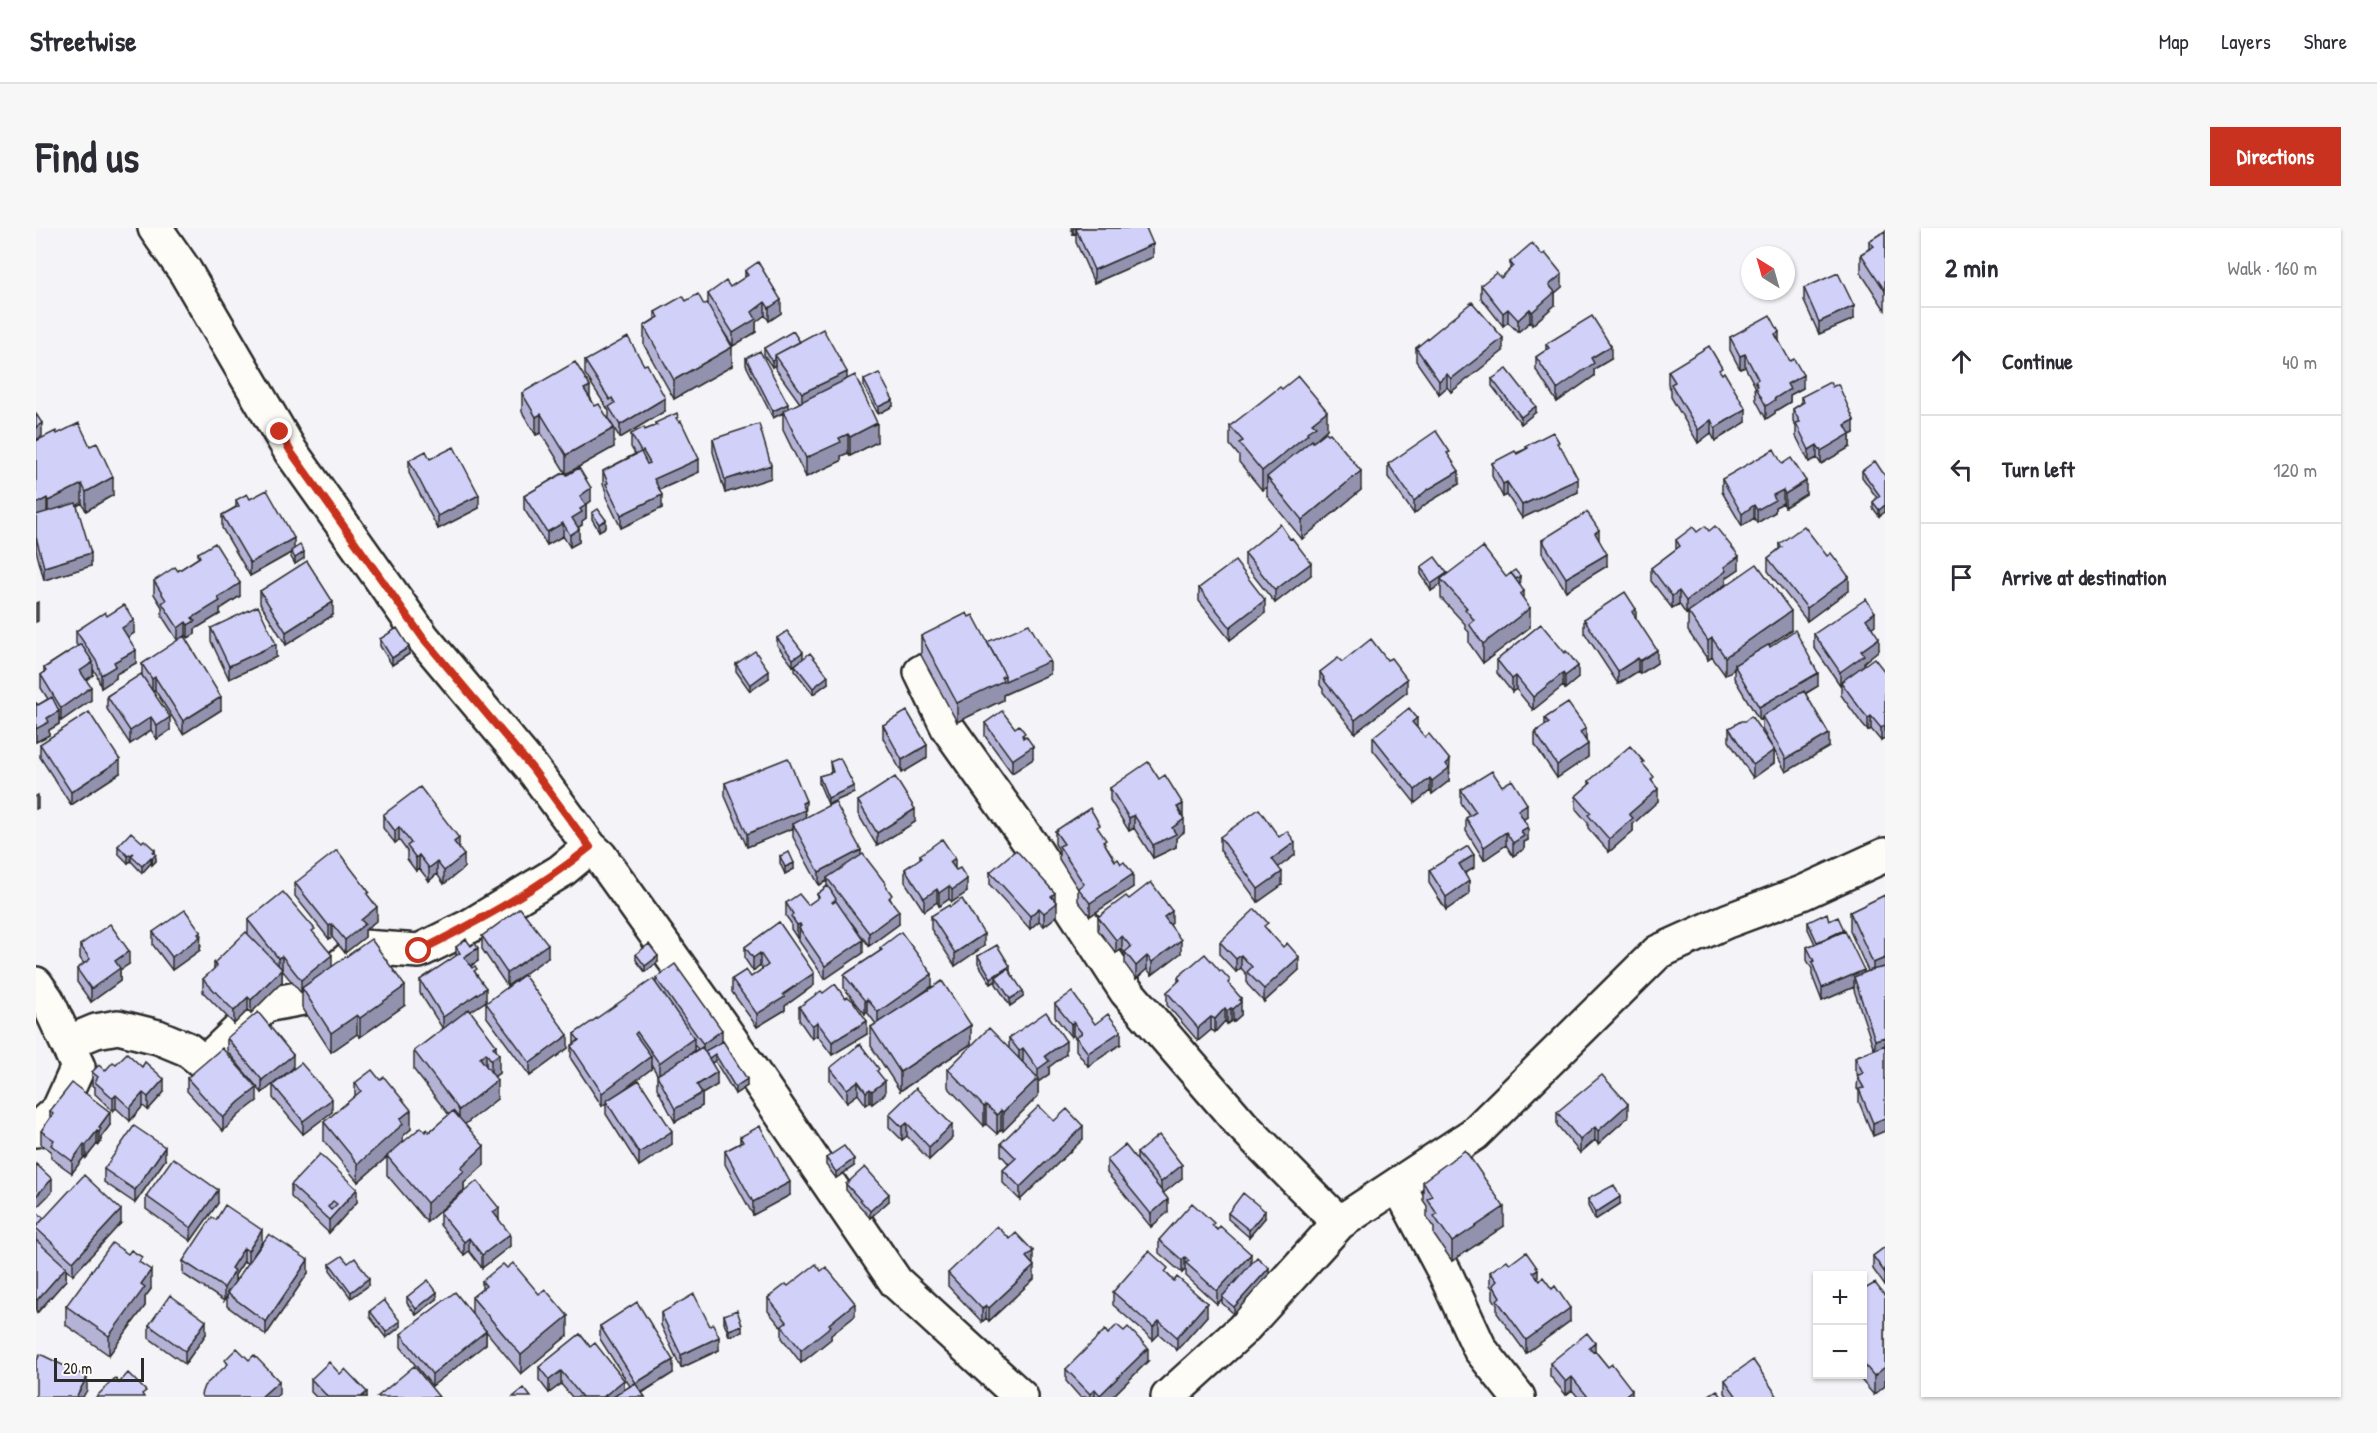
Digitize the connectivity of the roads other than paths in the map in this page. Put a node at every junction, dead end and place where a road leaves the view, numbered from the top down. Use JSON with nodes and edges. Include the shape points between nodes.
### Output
{"nodes":[{"id":1,"x":155,"y":228,"type":"edge"},
{"id":2,"x":921,"y":672,"type":"dead end"},
{"id":3,"x":590,"y":847,"type":"junction"},
{"id":4,"x":1885,"y":855,"type":"edge"},
{"id":5,"x":36,"y":984,"type":"edge"},
{"id":6,"x":67,"y":1043,"type":"junction"},
{"id":7,"x":36,"y":1130,"type":"edge"},
{"id":8,"x":1398,"y":1184,"type":"junction"},
{"id":9,"x":1340,"y":1223,"type":"junction"},
{"id":10,"x":1021,"y":1397,"type":"edge"},
{"id":11,"x":1168,"y":1397,"type":"edge"},
{"id":12,"x":1518,"y":1397,"type":"edge"}],
"edges":[{"from":1,"to":3,"type":"street","via":[[185,271],[291,452],[423,638],[532,768]]},
{"from":2,"to":9,"type":"street","via":[[948,728],[1032,846],[1126,991],[1241,1124]]},
{"from":3,"to":6,"type":"street","via":[[561,871],[470,926],[419,951],[363,947],[303,998],[265,1005],[214,1054],[208,1066],[187,1048],[118,1027]]},
{"from":3,"to":10,"type":"street","via":[[720,1024],[896,1282]]},
{"from":4,"to":8,"type":"street","via":[[1658,952],[1474,1134]]},
{"from":5,"to":6,"type":"street"},
{"from":6,"to":7,"type":"street","via":[[78,1067],[59,1109]]},
{"from":8,"to":9,"type":"street"},
{"from":8,"to":12,"type":"street","via":[[1480,1348]]},
{"from":9,"to":11,"type":"street","via":[[1242,1330]]}]}
